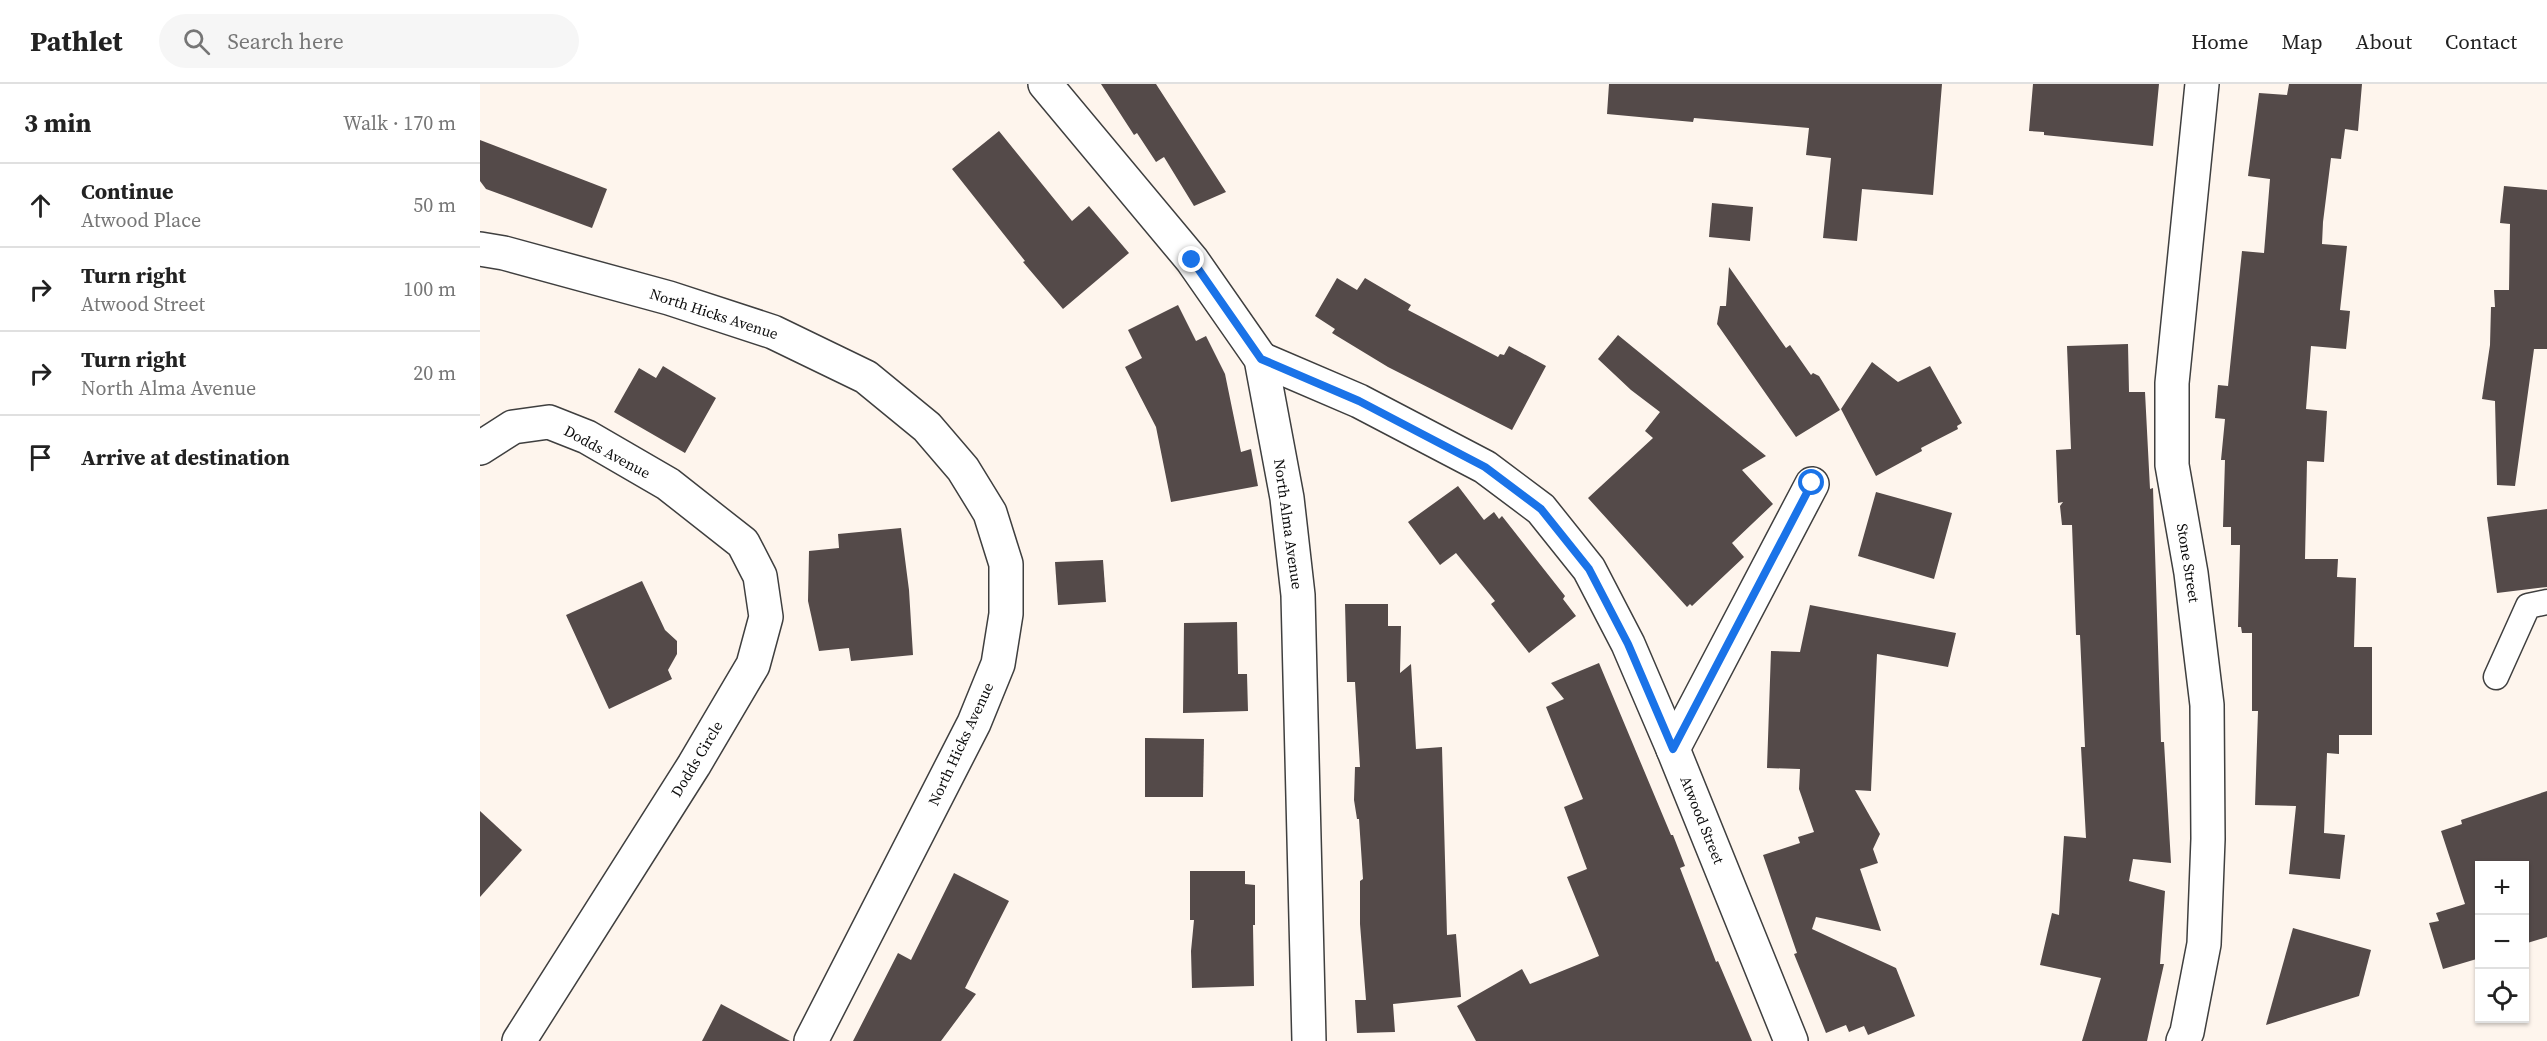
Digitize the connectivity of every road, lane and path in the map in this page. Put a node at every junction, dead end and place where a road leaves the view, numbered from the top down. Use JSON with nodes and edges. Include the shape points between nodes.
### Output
{"nodes":[{"id":1,"x":1045,"y":84,"type":"edge"},
{"id":2,"x":2202,"y":84,"type":"edge"},
{"id":3,"x":480,"y":249,"type":"edge"},
{"id":4,"x":1261,"y":359,"type":"junction"},
{"id":5,"x":480,"y":448,"type":"edge"},
{"id":6,"x":1812,"y":483,"type":"dead end"},
{"id":7,"x":668,"y":484,"type":"joint"},
{"id":8,"x":2547,"y":602,"type":"edge"},
{"id":9,"x":2496,"y":677,"type":"dead end"},
{"id":10,"x":1673,"y":749,"type":"junction"},
{"id":11,"x":519,"y":1041,"type":"edge"},
{"id":12,"x":811,"y":1041,"type":"edge"},
{"id":13,"x":1309,"y":1041,"type":"edge"},
{"id":14,"x":1791,"y":1041,"type":"edge"},
{"id":15,"x":2183,"y":1041,"type":"edge"}],
"edges":[{"from":1,"to":4,"type":"street","name":"North Alma Avenue","via":[[1192,260]]},
{"from":2,"to":15,"type":"street","name":"Stone Street","via":[[2172,383],[2172,465],[2191,573],[2207,705],[2204,944]]},
{"from":3,"to":12,"type":"street","name":"North Hicks Avenue","via":[[669,298],[774,332],[867,377],[927,427],[963,469],[990,513],[1006,564],[1006,614],[998,664],[974,723]]},
{"from":4,"to":10,"type":"street","name":"Atwood Street","via":[[1359,401],[1485,467],[1541,509],[1589,569],[1628,644]]},
{"from":4,"to":13,"type":"street","name":"North Alma Avenue","via":[[1287,498],[1298,596]]},
{"from":5,"to":7,"type":"street","name":"Dodds Avenue","via":[[513,427],[549,422],[587,438]]},
{"from":6,"to":10,"type":"street"},
{"from":7,"to":11,"type":"street","name":"Dodds Circle","via":[[743,543],[760,576],[766,617],[753,665]]},
{"from":8,"to":9,"type":"lane","via":[[2528,606]]},
{"from":10,"to":14,"type":"street","name":"Atwood Street"}]}
